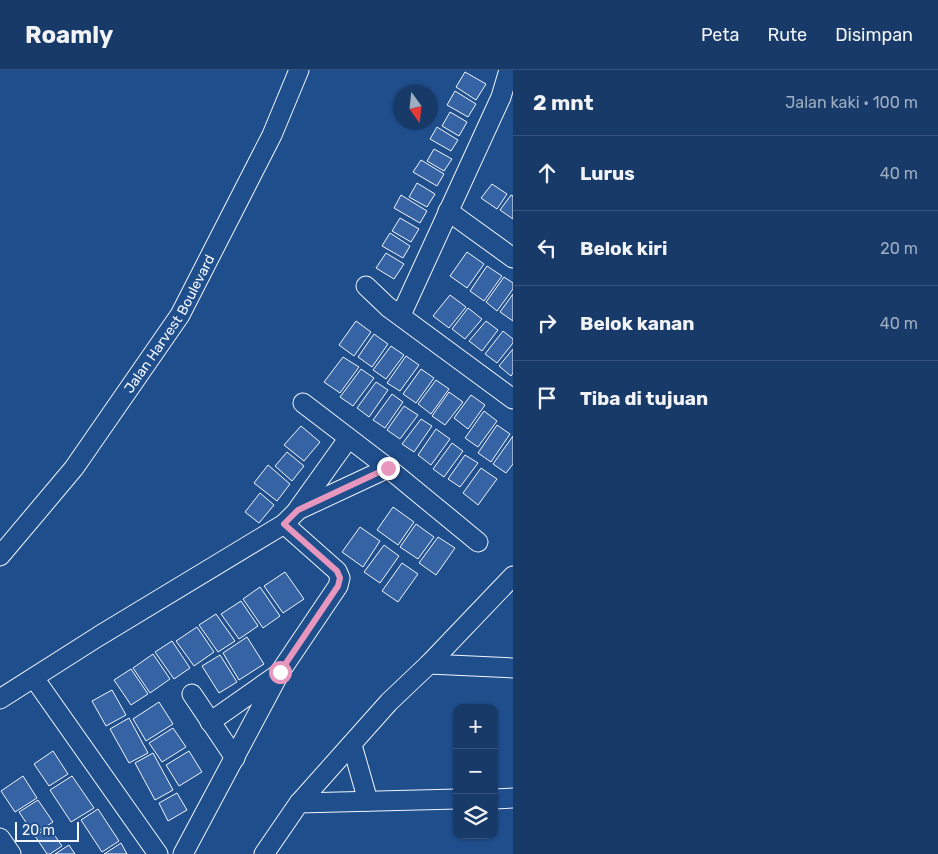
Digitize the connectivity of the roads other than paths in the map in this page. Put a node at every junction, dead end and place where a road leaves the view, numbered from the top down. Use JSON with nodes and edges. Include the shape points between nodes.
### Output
{"nodes":[{"id":1,"x":299,"y":70,"type":"edge"},
{"id":2,"x":509,"y":70,"type":"edge"},
{"id":3,"x":507,"y":101,"type":"edge"},
{"id":4,"x":448,"y":211,"type":"junction"},
{"id":5,"x":513,"y":258,"type":"edge"},
{"id":6,"x":366,"y":286,"type":"dead end"},
{"id":7,"x":401,"y":314,"type":"junction"},
{"id":8,"x":513,"y":399,"type":"edge"},
{"id":9,"x":303,"y":403,"type":"dead end"},
{"id":10,"x":348,"y":438,"type":"junction"},
{"id":11,"x":388,"y":468,"type":"junction"},
{"id":12,"x":298,"y":510,"type":"junction"},
{"id":13,"x":284,"y":524,"type":"junction"},
{"id":14,"x":478,"y":542,"type":"dead end"},
{"id":15,"x":0,"y":556,"type":"edge"},
{"id":16,"x":513,"y":576,"type":"edge"},
{"id":17,"x":429,"y":664,"type":"junction"},
{"id":18,"x":513,"y":668,"type":"edge"},
{"id":19,"x":280,"y":672,"type":"junction"},
{"id":20,"x":34,"y":678,"type":"junction"},
{"id":21,"x":192,"y":694,"type":"dead end"},
{"id":22,"x":0,"y":699,"type":"edge"},
{"id":23,"x":210,"y":722,"type":"junction"},
{"id":24,"x":352,"y":745,"type":"junction"},
{"id":25,"x":235,"y":758,"type":"junction"},
{"id":26,"x":513,"y":798,"type":"edge"},
{"id":27,"x":498,"y":799,"type":"edge"},
{"id":28,"x":453,"y":800,"type":"edge"},
{"id":29,"x":368,"y":801,"type":"junction"},
{"id":30,"x":299,"y":803,"type":"junction"},
{"id":31,"x":0,"y":838,"type":"edge"},
{"id":32,"x":11,"y":854,"type":"edge"},
{"id":33,"x":158,"y":854,"type":"edge"},
{"id":34,"x":183,"y":854,"type":"edge"},
{"id":35,"x":264,"y":854,"type":"edge"}],
"edges":[{"from":1,"to":15,"type":"street","name":"Jalan Harvest Boulevard","via":[[272,135],[180,315],[74,468]]},
{"from":2,"to":3,"type":"street"},
{"from":3,"to":4,"type":"street"},
{"from":4,"to":5,"type":"street"},
{"from":4,"to":7,"type":"street"},
{"from":6,"to":7,"type":"street"},
{"from":7,"to":8,"type":"street"},
{"from":9,"to":10,"type":"street"},
{"from":10,"to":11,"type":"street"},
{"from":10,"to":12,"type":"street"},
{"from":11,"to":12,"type":"street"},
{"from":11,"to":14,"type":"street"},
{"from":12,"to":13,"type":"street"},
{"from":13,"to":19,"type":"street","via":[[337,571],[340,578],[338,586]]},
{"from":13,"to":20,"type":"street"},
{"from":16,"to":17,"type":"street"},
{"from":17,"to":18,"type":"street"},
{"from":17,"to":24,"type":"street","via":[[389,702]]},
{"from":19,"to":23,"type":"street"},
{"from":19,"to":25,"type":"street"},
{"from":20,"to":22,"type":"street"},
{"from":20,"to":33,"type":"street"},
{"from":21,"to":23,"type":"street"},
{"from":23,"to":25,"type":"street"},
{"from":24,"to":29,"type":"street"},
{"from":24,"to":30,"type":"street"},
{"from":25,"to":34,"type":"street"},
{"from":26,"to":27,"type":"street"},
{"from":28,"to":29,"type":"street"},
{"from":29,"to":30,"type":"street"},
{"from":30,"to":35,"type":"street"},
{"from":31,"to":32,"type":"street"}]}
